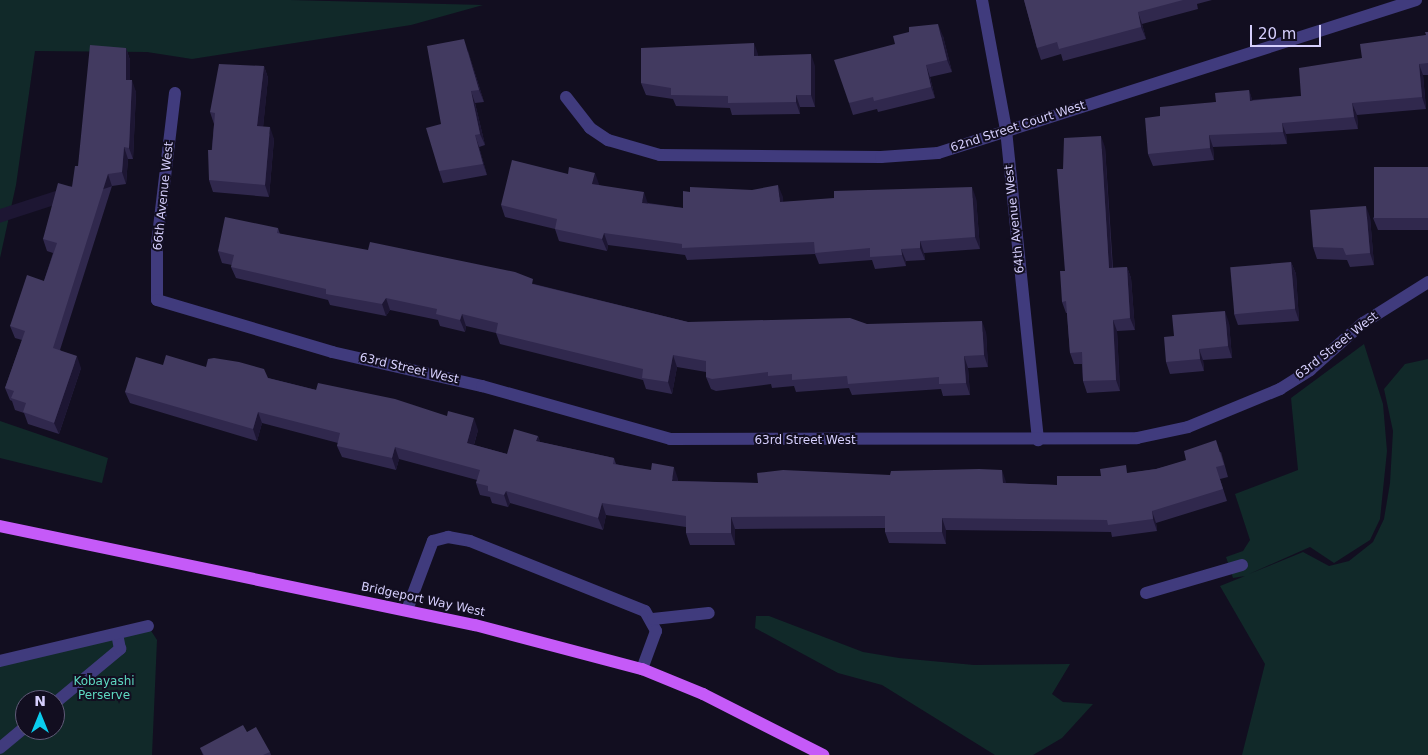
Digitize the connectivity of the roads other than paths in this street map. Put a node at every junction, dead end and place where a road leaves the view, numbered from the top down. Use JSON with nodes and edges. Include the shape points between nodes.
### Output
{"nodes":[{"id":1,"x":982,"y":0,"type":"edge"},
{"id":2,"x":1416,"y":0,"type":"edge"},
{"id":3,"x":175,"y":93,"type":"dead end"},
{"id":4,"x":566,"y":97,"type":"dead end"},
{"id":5,"x":1006,"y":130,"type":"junction"},
{"id":6,"x":1428,"y":282,"type":"edge"},
{"id":7,"x":157,"y":300,"type":"joint"},
{"id":8,"x":1038,"y":440,"type":"junction"},
{"id":9,"x":0,"y":526,"type":"edge"},
{"id":10,"x":1242,"y":565,"type":"dead end"},
{"id":11,"x":1146,"y":593,"type":"dead end"},
{"id":12,"x":407,"y":610,"type":"junction"},
{"id":13,"x":709,"y":613,"type":"dead end"},
{"id":14,"x":653,"y":619,"type":"junction"},
{"id":15,"x":148,"y":626,"type":"dead end"},
{"id":16,"x":117,"y":634,"type":"junction"},
{"id":17,"x":0,"y":661,"type":"edge"},
{"id":18,"x":642,"y":669,"type":"junction"},
{"id":19,"x":65,"y":695,"type":"edge"},
{"id":20,"x":15,"y":735,"type":"edge"},
{"id":21,"x":0,"y":748,"type":"edge"},
{"id":22,"x":823,"y":755,"type":"edge"}],
"edges":[{"from":1,"to":5,"type":"street","name":"64th Avenue West"},
{"from":2,"to":5,"type":"street","name":"62nd Street Court West"},
{"from":3,"to":7,"type":"street","name":"66th Avenue West","via":[[157,245]]},
{"from":4,"to":5,"type":"street","name":"62nd Street Court West","via":[[590,128],[608,140],[670,156],[910,155],[946,151]]},
{"from":5,"to":8,"type":"street","name":"64th Avenue West"},
{"from":6,"to":8,"type":"street","name":"63rd Street West","via":[[1363,323],[1310,370],[1235,409],[1188,427],[1137,438]]},
{"from":7,"to":8,"type":"street","name":"63rd Street West","via":[[332,352],[474,384],[670,439]]},
{"from":9,"to":12,"type":"main road","name":"Bridgeport Way West"},
{"from":10,"to":11,"type":"street"},
{"from":12,"to":14,"type":"street","via":[[426,552],[433,541],[448,537],[638,606]]},
{"from":12,"to":18,"type":"main road","name":"Bridgeport Way West"},
{"from":13,"to":14,"type":"street"},
{"from":14,"to":18,"type":"street","via":[[656,631]]},
{"from":15,"to":16,"type":"street"},
{"from":16,"to":17,"type":"street"},
{"from":16,"to":19,"type":"street","via":[[120,649]]},
{"from":18,"to":22,"type":"main road","name":"Bridgeport Way West","via":[[704,694]]},
{"from":20,"to":21,"type":"street"}]}
